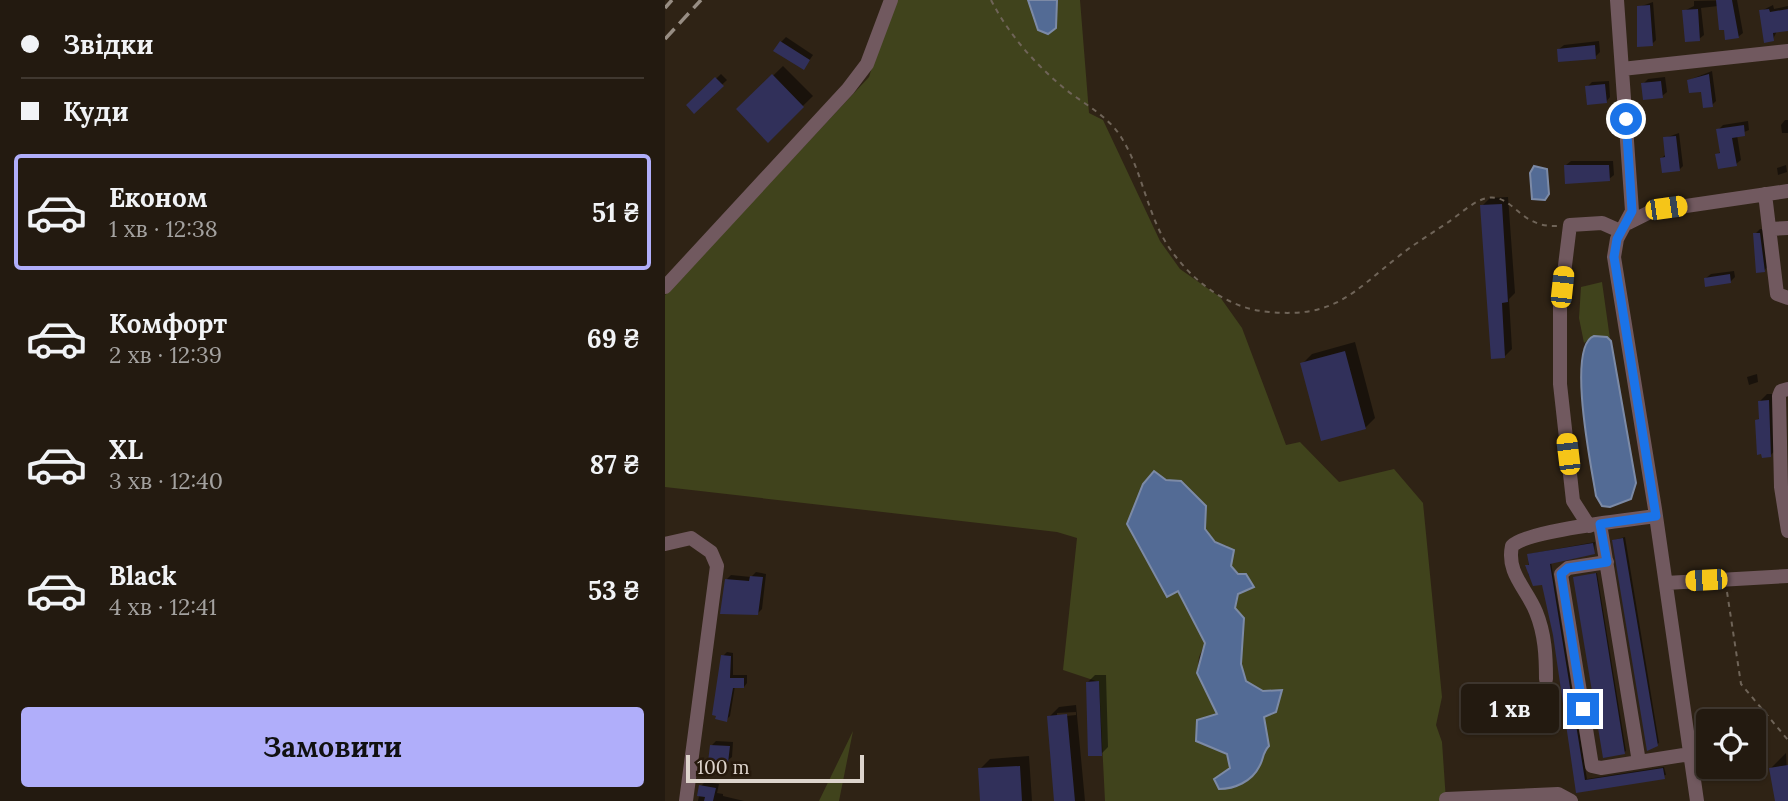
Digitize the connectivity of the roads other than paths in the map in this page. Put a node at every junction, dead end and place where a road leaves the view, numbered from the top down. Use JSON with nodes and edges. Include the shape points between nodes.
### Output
{"nodes":[{"id":1,"x":891,"y":0,"type":"edge"},
{"id":2,"x":1617,"y":0,"type":"edge"},
{"id":3,"x":1788,"y":51,"type":"edge"},
{"id":4,"x":1622,"y":69,"type":"junction"},
{"id":5,"x":1788,"y":191,"type":"edge"},
{"id":6,"x":1765,"y":194,"type":"junction"},
{"id":7,"x":1624,"y":227,"type":"junction"},
{"id":8,"x":1788,"y":228,"type":"edge"},
{"id":9,"x":1769,"y":229,"type":"junction"},
{"id":10,"x":665,"y":287,"type":"edge"},
{"id":11,"x":1788,"y":298,"type":"edge"},
{"id":12,"x":1788,"y":389,"type":"edge"},
{"id":13,"x":1656,"y":516,"type":"junction"},
{"id":14,"x":1595,"y":525,"type":"junction"},
{"id":15,"x":1788,"y":531,"type":"edge"},
{"id":16,"x":665,"y":544,"type":"edge"},
{"id":17,"x":1607,"y":562,"type":"junction"},
{"id":18,"x":1788,"y":576,"type":"edge"},
{"id":19,"x":1665,"y":583,"type":"junction"},
{"id":20,"x":1546,"y":679,"type":"dead end"},
{"id":21,"x":1690,"y":754,"type":"junction"},
{"id":22,"x":1639,"y":762,"type":"junction"},
{"id":23,"x":1446,"y":799,"type":"dead end"},
{"id":24,"x":686,"y":801,"type":"edge"},
{"id":25,"x":1571,"y":801,"type":"edge"},
{"id":26,"x":1697,"y":801,"type":"edge"}],
"edges":[{"from":1,"to":10,"type":"street","via":[[867,64],[848,89]]},
{"from":2,"to":4,"type":"street"},
{"from":3,"to":4,"type":"street"},
{"from":4,"to":7,"type":"street","via":[[1631,195]]},
{"from":5,"to":6,"type":"street"},
{"from":6,"to":7,"type":"street","via":[[1652,211]]},
{"from":6,"to":9,"type":"street"},
{"from":7,"to":13,"type":"street","via":[[1614,257]]},
{"from":7,"to":14,"type":"street","via":[[1570,225],[1560,306],[1560,384],[1573,501]]},
{"from":8,"to":9,"type":"street"},
{"from":9,"to":11,"type":"street","via":[[1777,294]]},
{"from":12,"to":15,"type":"street","via":[[1779,396],[1781,486]]},
{"from":13,"to":14,"type":"street"},
{"from":13,"to":19,"type":"street"},
{"from":14,"to":17,"type":"street"},
{"from":14,"to":20,"type":"street","via":[[1526,538],[1512,546],[1515,576],[1535,609],[1543,636]]},
{"from":16,"to":24,"type":"street","via":[[691,538],[711,552],[717,566]]},
{"from":17,"to":22,"type":"street"},
{"from":17,"to":22,"type":"street","via":[[1564,569],[1561,579],[1567,618],[1593,766]]},
{"from":18,"to":19,"type":"street"},
{"from":19,"to":21,"type":"street"},
{"from":21,"to":22,"type":"street"},
{"from":21,"to":26,"type":"street"},
{"from":23,"to":25,"type":"street","via":[[1558,794]]}]}
